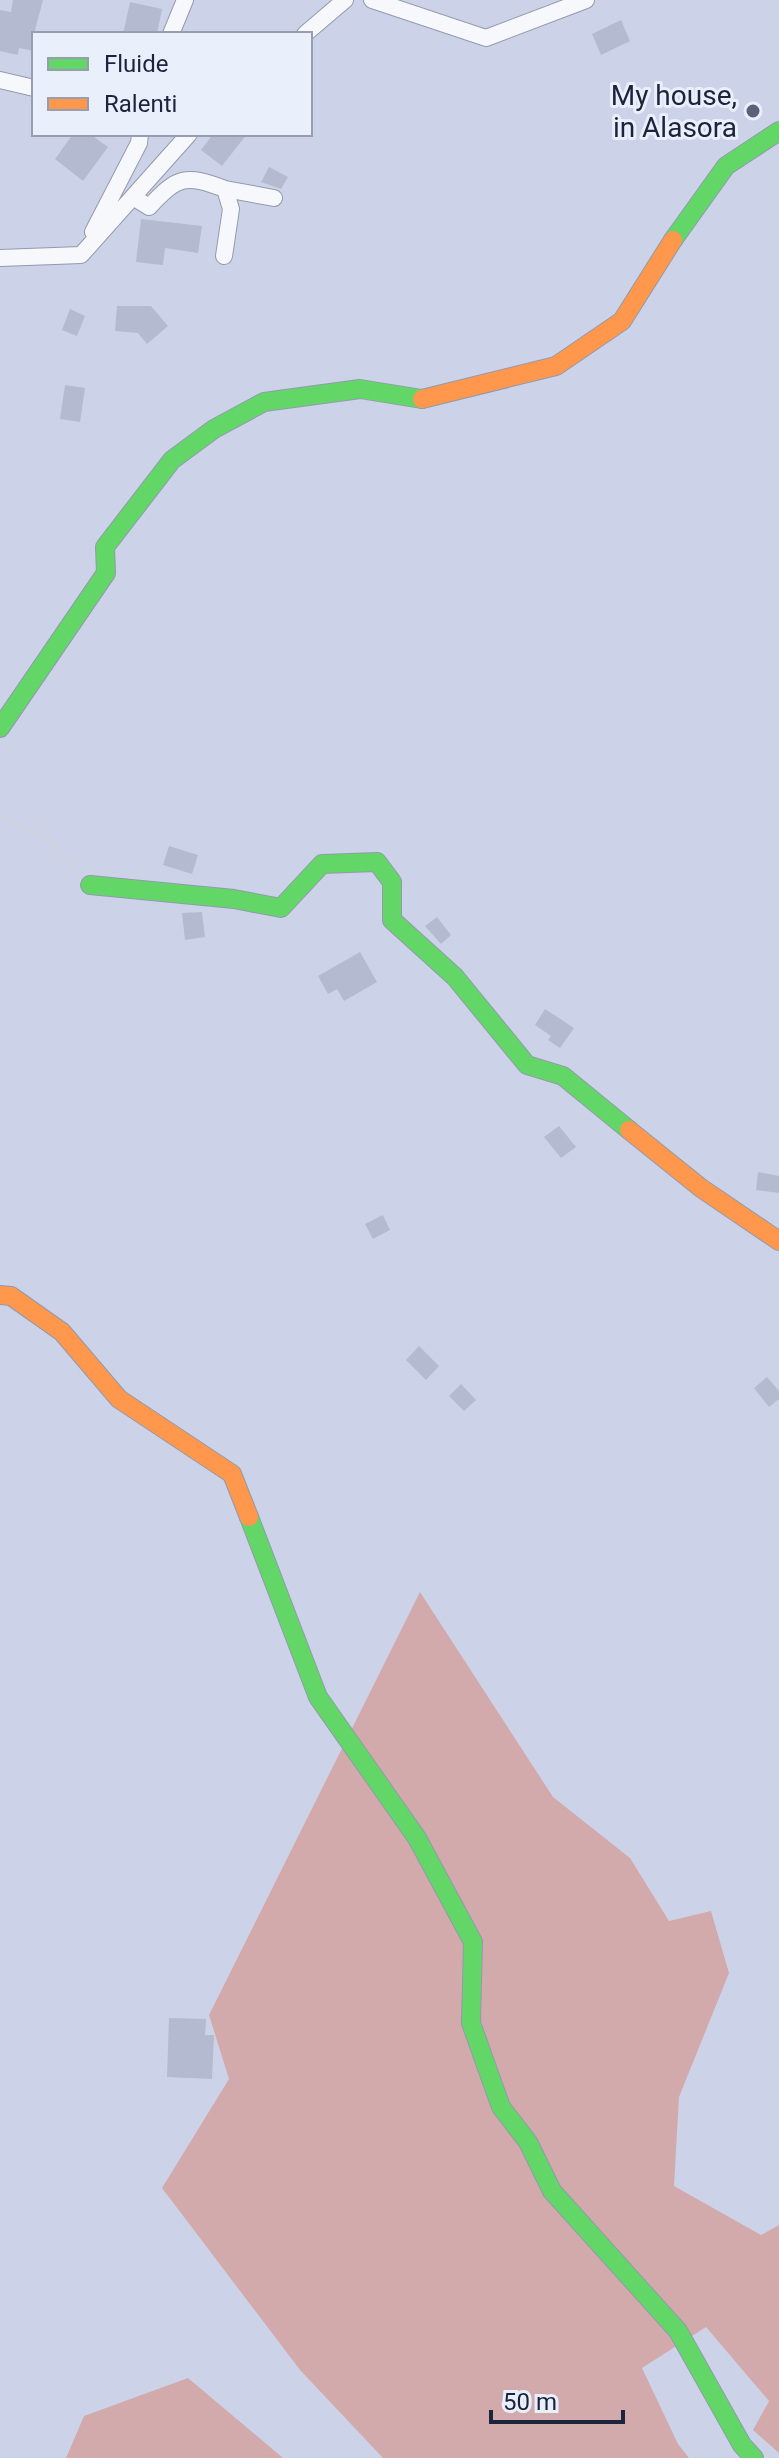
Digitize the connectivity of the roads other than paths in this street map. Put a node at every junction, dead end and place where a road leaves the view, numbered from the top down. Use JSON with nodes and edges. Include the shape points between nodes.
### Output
{"nodes":[{"id":1,"x":185,"y":0,"type":"edge"},
{"id":2,"x":345,"y":0,"type":"edge"},
{"id":3,"x":372,"y":0,"type":"edge"},
{"id":4,"x":586,"y":0,"type":"edge"},
{"id":5,"x":172,"y":32,"type":"edge"},
{"id":6,"x":307,"y":32,"type":"edge"},
{"id":7,"x":0,"y":80,"type":"edge"},
{"id":8,"x":32,"y":88,"type":"edge"},
{"id":9,"x":779,"y":131,"type":"edge"},
{"id":10,"x":140,"y":136,"type":"edge"},
{"id":11,"x":187,"y":136,"type":"edge"},
{"id":12,"x":225,"y":189,"type":"junction"},
{"id":13,"x":133,"y":197,"type":"junction"},
{"id":14,"x":274,"y":198,"type":"dead end"},
{"id":15,"x":81,"y":255,"type":"junction"},
{"id":16,"x":224,"y":256,"type":"dead end"},
{"id":17,"x":0,"y":258,"type":"edge"},
{"id":18,"x":0,"y":728,"type":"edge"},
{"id":19,"x":90,"y":885,"type":"road end"},
{"id":20,"x":779,"y":1241,"type":"edge"},
{"id":21,"x":0,"y":1295,"type":"edge"},
{"id":22,"x":754,"y":2458,"type":"edge"}],
"edges":[{"from":1,"to":5,"type":"street"},
{"from":2,"to":6,"type":"street"},
{"from":3,"to":4,"type":"street","via":[[486,38]]},
{"from":7,"to":8,"type":"street"},
{"from":9,"to":18,"type":"street","via":[[726,166],[622,321],[556,366],[421,399],[360,389],[264,402],[172,460],[105,547],[106,573]]},
{"from":10,"to":15,"type":"street"},
{"from":11,"to":13,"type":"street"},
{"from":12,"to":13,"type":"street","via":[[194,178],[172,183],[149,207]]},
{"from":12,"to":14,"type":"street"},
{"from":12,"to":16,"type":"street","via":[[231,209]]},
{"from":13,"to":15,"type":"street"},
{"from":15,"to":17,"type":"street"},
{"from":19,"to":20,"type":"street","via":[[175,898],[241,897],[281,908],[322,864],[377,862],[392,882],[392,920],[455,977],[527,1065],[563,1076],[713,1197]]},
{"from":21,"to":22,"type":"street","via":[[11,1296],[62,1332],[119,1399],[232,1474],[318,1697],[417,1838],[473,1942],[471,2023],[501,2107],[528,2142],[552,2191],[678,2331]]}]}
